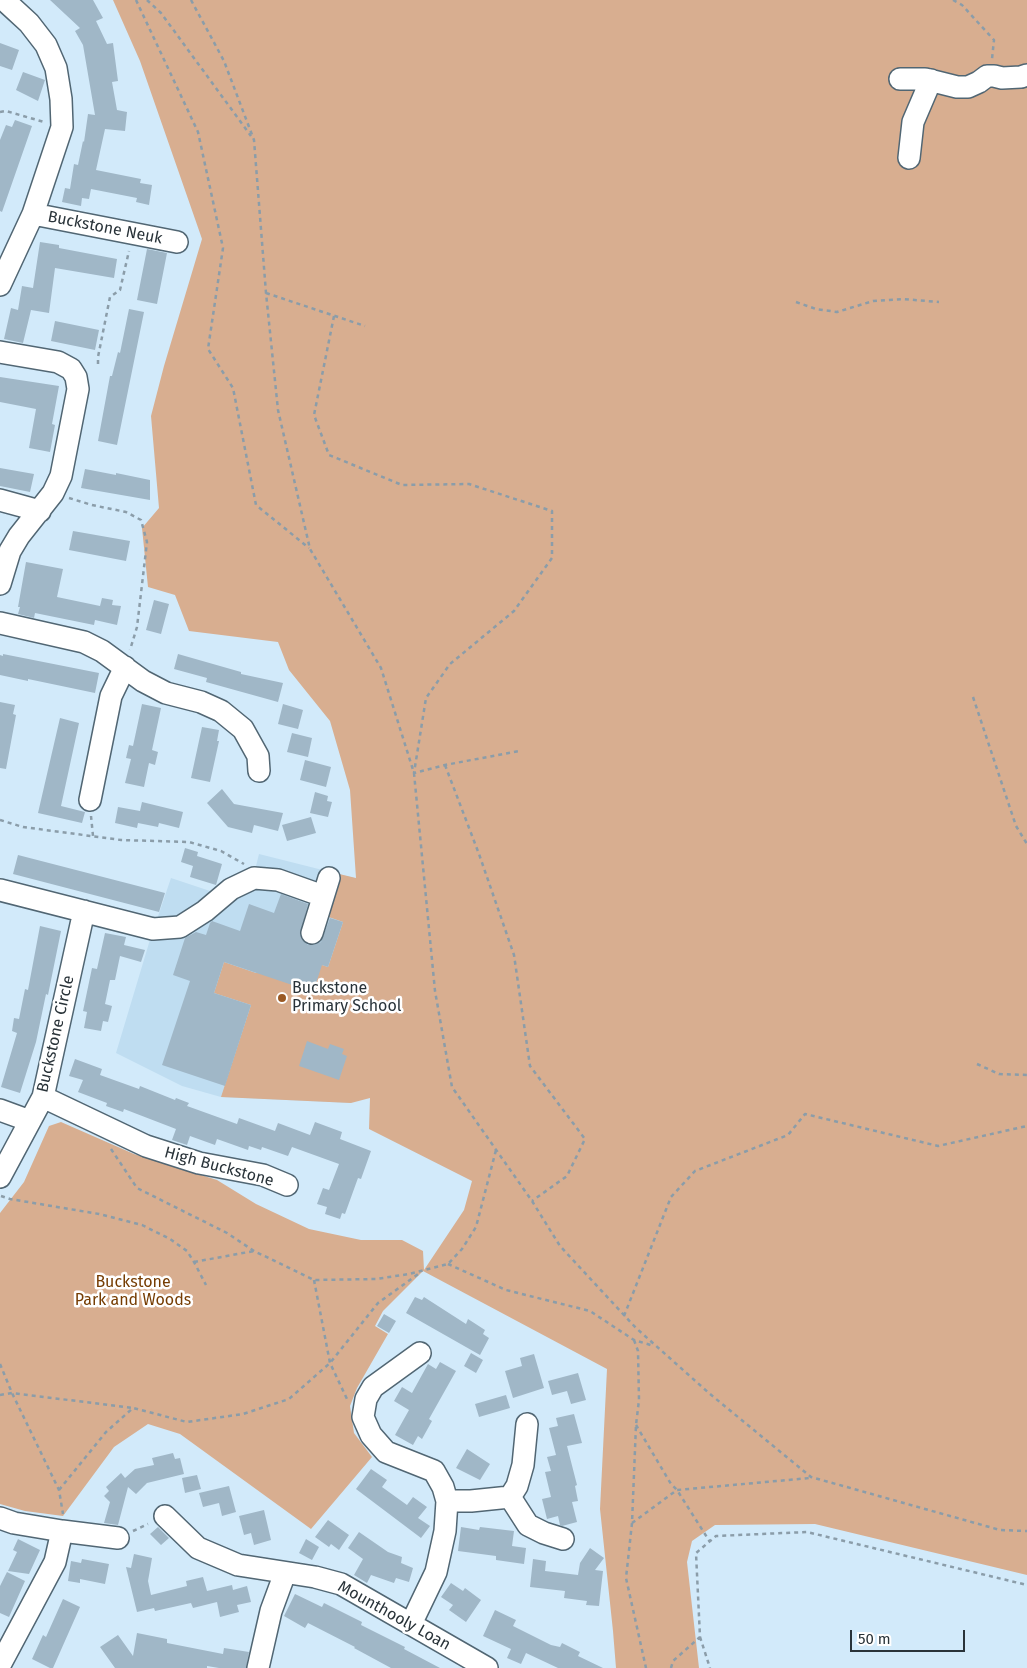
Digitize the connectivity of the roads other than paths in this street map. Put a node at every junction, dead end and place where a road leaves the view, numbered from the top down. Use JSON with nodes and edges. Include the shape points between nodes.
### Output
{"nodes":[{"id":1,"x":4,"y":0,"type":"edge"},
{"id":2,"x":1027,"y":75,"type":"edge"},
{"id":3,"x":900,"y":79,"type":"dead end"},
{"id":4,"x":931,"y":80,"type":"junction"},
{"id":5,"x":909,"y":158,"type":"dead end"},
{"id":6,"x":33,"y":214,"type":"junction"},
{"id":7,"x":177,"y":242,"type":"dead end"},
{"id":8,"x":0,"y":286,"type":"edge"},
{"id":9,"x":0,"y":352,"type":"edge"},
{"id":10,"x":0,"y":500,"type":"edge"},
{"id":11,"x":40,"y":511,"type":"junction"},
{"id":12,"x":0,"y":584,"type":"edge"},
{"id":13,"x":0,"y":623,"type":"edge"},
{"id":14,"x":125,"y":667,"type":"junction"},
{"id":15,"x":259,"y":771,"type":"dead end"},
{"id":16,"x":90,"y":800,"type":"dead end"},
{"id":17,"x":0,"y":890,"type":"edge"},
{"id":18,"x":84,"y":912,"type":"junction"},
{"id":19,"x":312,"y":933,"type":"dead end"},
{"id":20,"x":43,"y":1097,"type":"junction"},
{"id":21,"x":0,"y":1110,"type":"edge"},
{"id":22,"x":30,"y":1121,"type":"junction"},
{"id":23,"x":0,"y":1177,"type":"edge"},
{"id":24,"x":290,"y":1188,"type":"dead end"},
{"id":25,"x":420,"y":1353,"type":"dead end"},
{"id":26,"x":527,"y":1424,"type":"dead end"},
{"id":27,"x":510,"y":1497,"type":"junction"},
{"id":28,"x":447,"y":1501,"type":"junction"},
{"id":29,"x":165,"y":1516,"type":"road end"},
{"id":30,"x":0,"y":1518,"type":"edge"},
{"id":31,"x":62,"y":1531,"type":"junction"},
{"id":32,"x":118,"y":1538,"type":"road end"},
{"id":33,"x":563,"y":1539,"type":"dead end"},
{"id":34,"x":285,"y":1573,"type":"junction"},
{"id":35,"x":411,"y":1624,"type":"junction"},
{"id":36,"x":0,"y":1665,"type":"edge"},
{"id":37,"x":258,"y":1668,"type":"edge"},
{"id":38,"x":487,"y":1668,"type":"edge"}],
"edges":[{"from":1,"to":6,"type":"street","via":[[29,23],[46,45],[56,68],[61,99],[62,127]]},
{"from":2,"to":4,"type":"street","via":[[987,76],[968,87]]},
{"from":3,"to":4,"type":"street"},
{"from":4,"to":5,"type":"street","via":[[913,122]]},
{"from":6,"to":7,"type":"street","name":"Buckstone Neuk"},
{"from":6,"to":8,"type":"street"},
{"from":9,"to":11,"type":"street","via":[[58,362],[71,369],[76,377],[78,389],[61,476]]},
{"from":10,"to":11,"type":"street"},
{"from":11,"to":12,"type":"street","via":[[10,551]]},
{"from":13,"to":14,"type":"street","via":[[84,642]]},
{"from":14,"to":15,"type":"street","via":[[166,693],[221,711],[242,729],[258,756]]},
{"from":14,"to":16,"type":"street","via":[[111,696],[98,779]]},
{"from":17,"to":18,"type":"street"},
{"from":18,"to":19,"type":"street","via":[[153,929],[180,927],[206,911],[231,889],[254,878],[278,880],[326,887]]},
{"from":18,"to":20,"type":"street","name":"Buckstone Circle"},
{"from":20,"to":22,"type":"street","name":"Buckstone Circle"},
{"from":20,"to":24,"type":"street","name":"High Buckstone","via":[[146,1146],[199,1163],[263,1175]]},
{"from":21,"to":22,"type":"street"},
{"from":22,"to":23,"type":"street","name":"Buckstone Circle"},
{"from":25,"to":28,"type":"street","via":[[373,1387],[362,1417],[371,1435],[386,1452],[434,1470]]},
{"from":26,"to":27,"type":"street","via":[[523,1465]]},
{"from":27,"to":28,"type":"street"},
{"from":27,"to":33,"type":"street","via":[[528,1525]]},
{"from":28,"to":35,"type":"street","via":[[436,1572]]},
{"from":29,"to":34,"type":"street","name":"Mounthooly Loan","via":[[198,1548],[238,1565]]},
{"from":30,"to":31,"type":"street"},
{"from":31,"to":32,"type":"street"},
{"from":31,"to":36,"type":"street","via":[[55,1562]]},
{"from":34,"to":35,"type":"street","name":"Mounthooly Loan","via":[[341,1584]]},
{"from":34,"to":37,"type":"street","via":[[271,1611]]},
{"from":35,"to":38,"type":"street","name":"Mounthooly Loan"}]}
